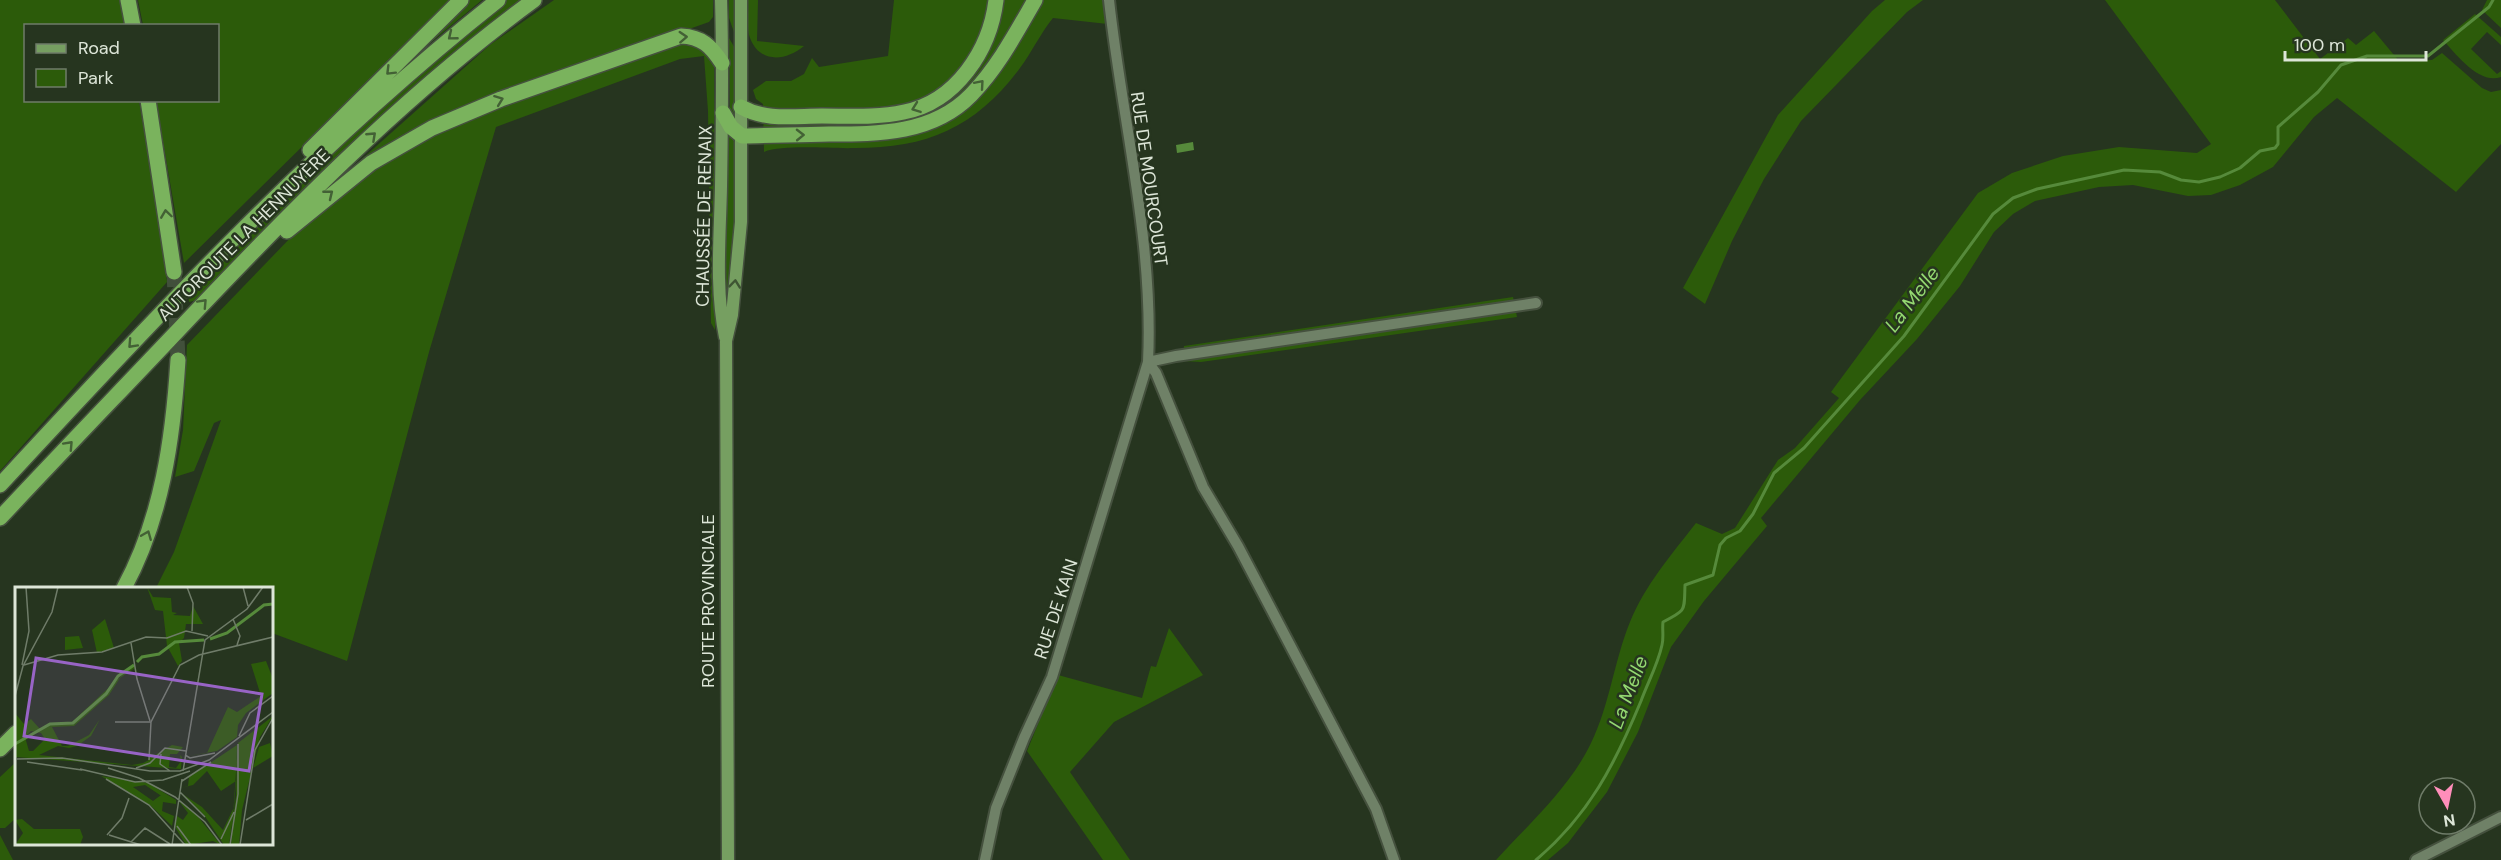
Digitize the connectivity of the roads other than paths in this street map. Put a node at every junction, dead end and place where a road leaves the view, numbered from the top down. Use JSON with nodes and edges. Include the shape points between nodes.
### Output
{"nodes":[{"id":1,"x":128,"y":0,"type":"edge"},
{"id":2,"x":461,"y":0,"type":"edge"},
{"id":3,"x":498,"y":0,"type":"edge"},
{"id":4,"x":534,"y":0,"type":"edge"},
{"id":5,"x":721,"y":0,"type":"edge"},
{"id":6,"x":741,"y":0,"type":"edge"},
{"id":7,"x":996,"y":0,"type":"edge"},
{"id":8,"x":1035,"y":0,"type":"edge"},
{"id":9,"x":1109,"y":0,"type":"edge"},
{"id":10,"x":133,"y":24,"type":"edge"},
{"id":11,"x":722,"y":63,"type":"junction"},
{"id":12,"x":148,"y":102,"type":"edge"},
{"id":13,"x":741,"y":106,"type":"junction"},
{"id":14,"x":723,"y":113,"type":"junction"},
{"id":15,"x":742,"y":136,"type":"junction"},
{"id":16,"x":279,"y":195,"type":"junction"},
{"id":17,"x":174,"y":272,"type":"tunnel mouth"},
{"id":18,"x":220,"y":285,"type":"junction"},
{"id":19,"x":1536,"y":303,"type":"dead end"},
{"id":20,"x":726,"y":341,"type":"junction"},
{"id":21,"x":177,"y":360,"type":"tunnel mouth"},
{"id":22,"x":1148,"y":362,"type":"junction"},
{"id":23,"x":0,"y":486,"type":"edge"},
{"id":24,"x":0,"y":518,"type":"edge"},
{"id":25,"x":124,"y":587,"type":"edge"},
{"id":26,"x":15,"y":734,"type":"edge"},
{"id":27,"x":0,"y":749,"type":"edge"},
{"id":28,"x":2501,"y":817,"type":"edge"},
{"id":29,"x":728,"y":860,"type":"edge"},
{"id":30,"x":985,"y":860,"type":"edge"},
{"id":31,"x":1394,"y":860,"type":"edge"},
{"id":32,"x":2416,"y":860,"type":"edge"}],
"edges":[{"from":1,"to":10,"type":"highway"},
{"from":2,"to":16,"type":"highway","one_way":true,"via":[[293,168]]},
{"from":3,"to":16,"type":"highway","name":"AUTOROUTE LA HENNUYÈRE","one_way":true,"via":[[403,78]]},
{"from":18,"to":4,"type":"highway","name":"AUTOROUTE LA HENNUYÈRE","one_way":true,"via":[[408,103]]},
{"from":5,"to":11,"type":"main road","name":"CHAUSSÉE DE RENAIX"},
{"from":6,"to":13,"type":"main road","name":"CHAUSSÉE DE RENAIX"},
{"from":7,"to":13,"type":"highway","one_way":true,"via":[[986,43],[973,65],[950,90],[926,105],[894,114],[851,116],[766,116]]},
{"from":15,"to":8,"type":"highway","one_way":true,"via":[[881,134],[926,123],[951,110],[977,88],[1001,59]]},
{"from":9,"to":22,"type":"street","name":"RUE DE MOURCOURT","via":[[1143,239]]},
{"from":11,"to":14,"type":"main road","name":"CHAUSSÉE DE RENAIX"},
{"from":18,"to":11,"type":"highway","one_way":true,"via":[[249,269],[285,232],[350,178],[432,128],[669,39],[692,37],[704,41]]},
{"from":17,"to":12,"type":"highway","one_way":true},
{"from":13,"to":15,"type":"main road","name":"CHAUSSÉE DE RENAIX"},
{"from":14,"to":15,"type":"highway","via":[[730,127]]},
{"from":14,"to":20,"type":"main road","name":"CHAUSSÉE DE RENAIX","via":[[718,281]]},
{"from":20,"to":15,"type":"main road","name":"CHAUSSÉE DE RENAIX","one_way":true,"via":[[741,222]]},
{"from":16,"to":23,"type":"highway","name":"AUTOROUTE LA HENNUYÈRE","one_way":true,"via":[[149,326]]},
{"from":24,"to":18,"type":"highway","name":"AUTOROUTE LA HENNUYÈRE","one_way":true},
{"from":19,"to":22,"type":"street"},
{"from":20,"to":29,"type":"main road","name":"ROUTE PROVINCIALE"},
{"from":25,"to":21,"type":"highway","one_way":true,"via":[[152,522],[168,463]]},
{"from":22,"to":30,"type":"street","name":"RUE DE KAIN","via":[[1052,677],[996,808]]},
{"from":22,"to":31,"type":"street","via":[[1203,487],[1376,809]]},
{"from":26,"to":27,"type":"highway"},
{"from":28,"to":32,"type":"street"}]}
